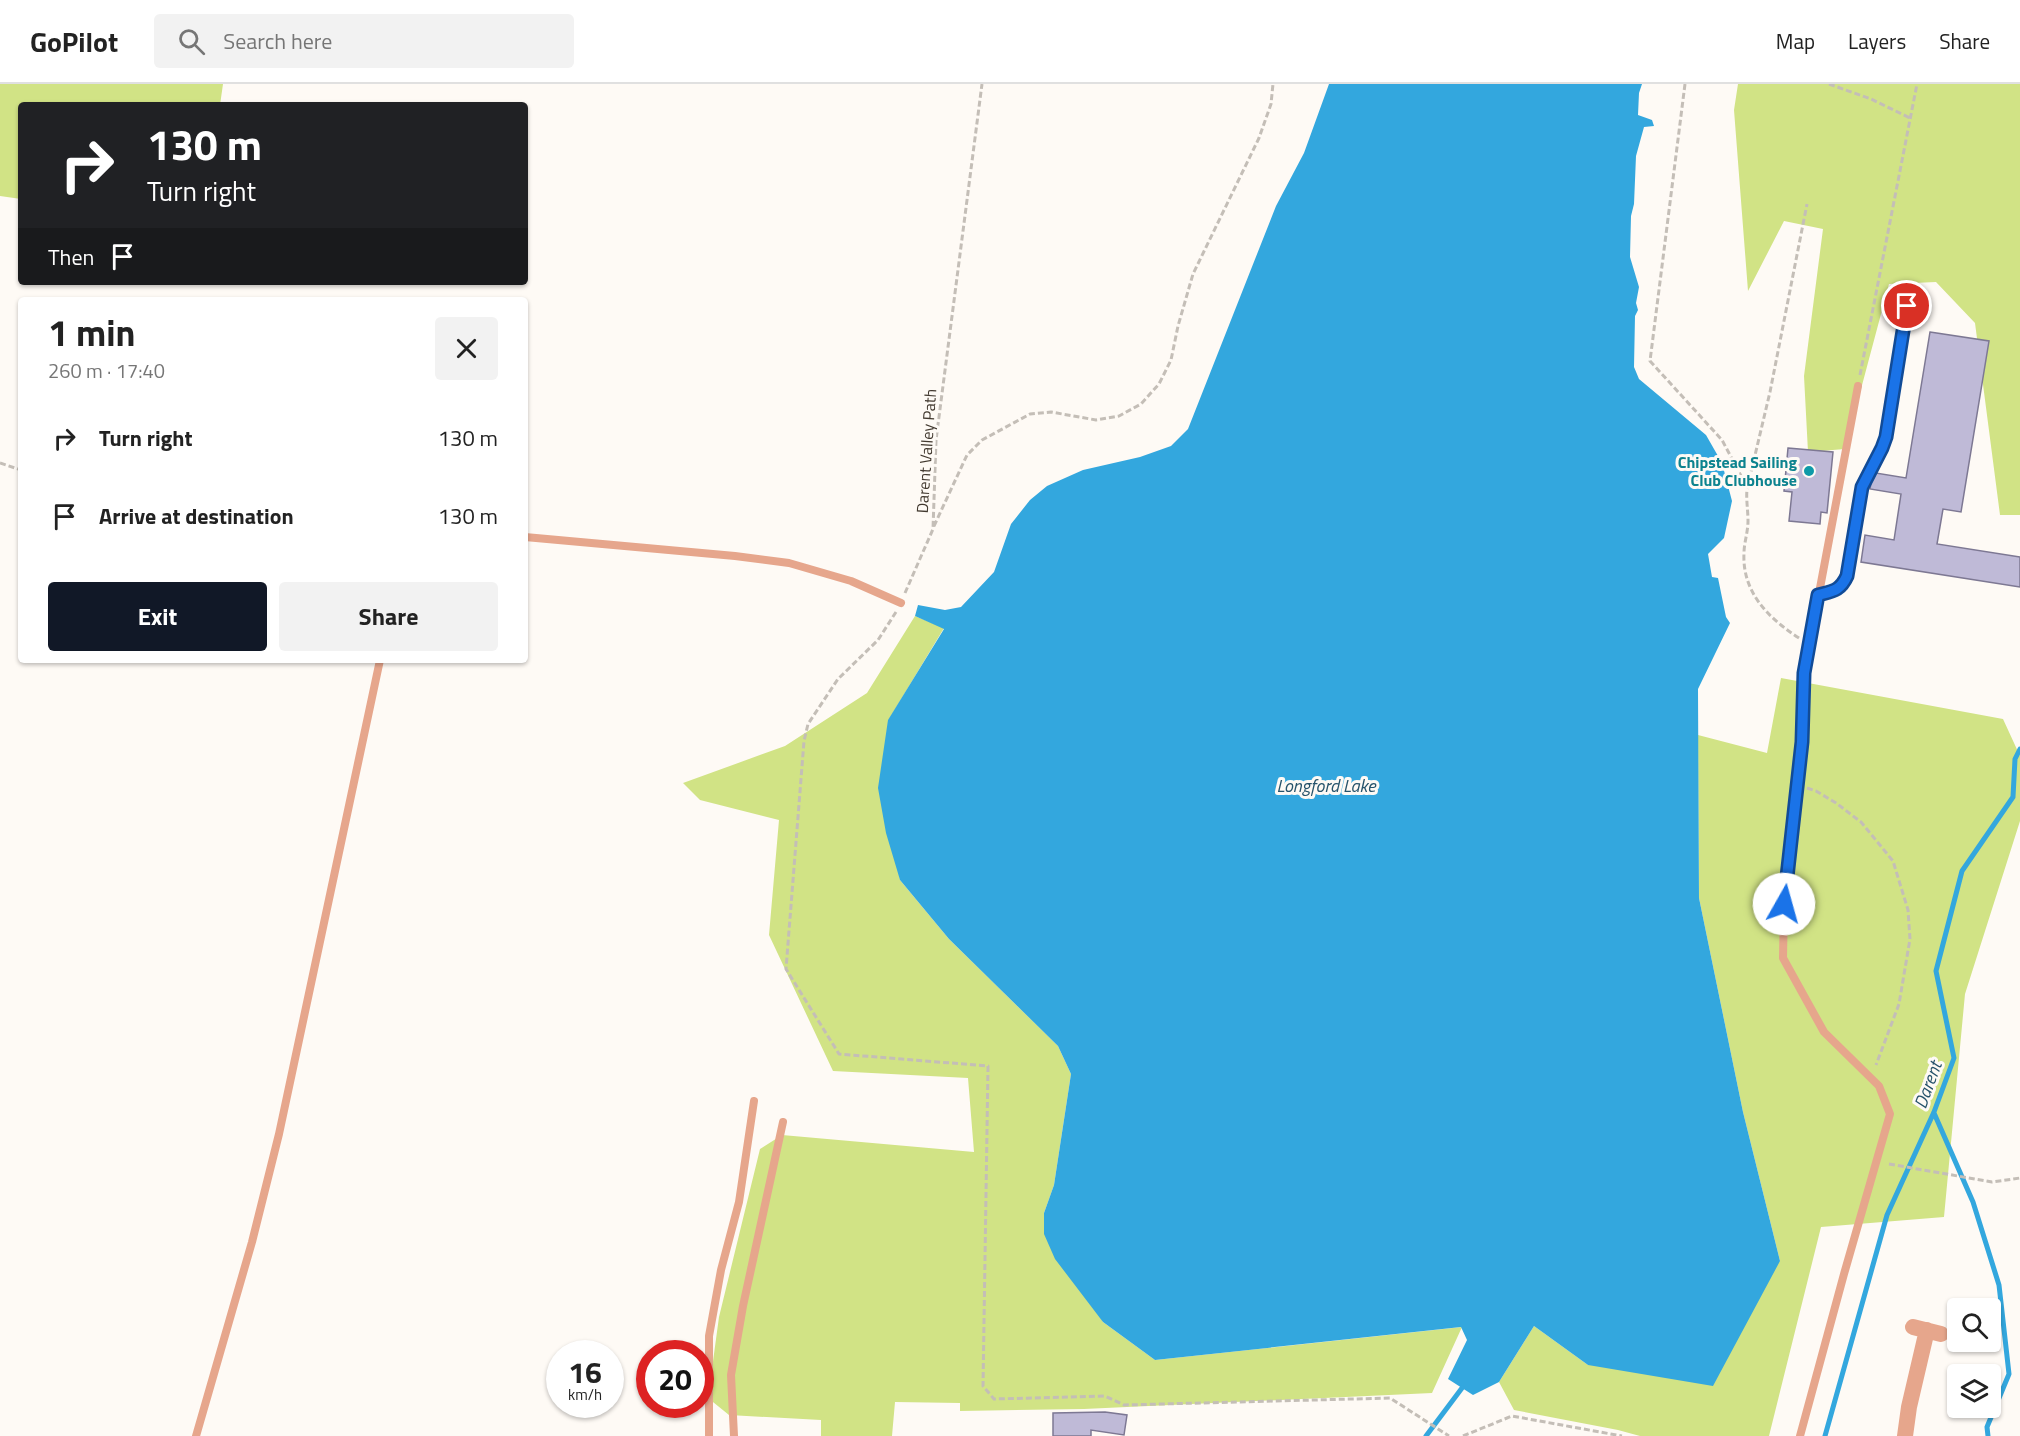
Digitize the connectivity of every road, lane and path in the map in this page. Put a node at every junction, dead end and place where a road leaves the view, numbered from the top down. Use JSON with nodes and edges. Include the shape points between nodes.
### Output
{"nodes":[{"id":1,"x":982,"y":84,"type":"edge"},
{"id":2,"x":1274,"y":84,"type":"edge"},
{"id":3,"x":1685,"y":84,"type":"edge"},
{"id":4,"x":1828,"y":84,"type":"edge"},
{"id":5,"x":1917,"y":84,"type":"edge"},
{"id":6,"x":1911,"y":118,"type":"junction"},
{"id":7,"x":1807,"y":204,"type":"dead end"},
{"id":8,"x":1907,"y":306,"type":"dead end"},
{"id":9,"x":1858,"y":386,"type":"joint"},
{"id":10,"x":0,"y":463,"type":"edge"},
{"id":11,"x":18,"y":469,"type":"edge"},
{"id":12,"x":1747,"y":489,"type":"junction"},
{"id":13,"x":933,"y":529,"type":"junction"},
{"id":14,"x":528,"y":537,"type":"edge"},
{"id":15,"x":1818,"y":595,"type":"junction"},
{"id":16,"x":901,"y":603,"type":"junction"},
{"id":17,"x":1808,"y":644,"type":"junction"},
{"id":18,"x":379,"y":663,"type":"edge"},
{"id":19,"x":1797,"y":786,"type":"junction"},
{"id":20,"x":1871,"y":1078,"type":"junction"},
{"id":21,"x":754,"y":1101,"type":"dead end"},
{"id":22,"x":783,"y":1122,"type":"dead end"},
{"id":23,"x":1905,"y":1166,"type":"dead end"},
{"id":24,"x":2020,"y":1178,"type":"edge"},
{"id":25,"x":1927,"y":1330,"type":"dead end"},
{"id":26,"x":196,"y":1436,"type":"edge"},
{"id":27,"x":709,"y":1436,"type":"edge"},
{"id":28,"x":734,"y":1436,"type":"edge"},
{"id":29,"x":1449,"y":1436,"type":"edge"},
{"id":30,"x":1463,"y":1436,"type":"edge"},
{"id":31,"x":1622,"y":1436,"type":"edge"},
{"id":32,"x":1800,"y":1436,"type":"edge"},
{"id":33,"x":1905,"y":1436,"type":"edge"}],
"edges":[{"from":1,"to":13,"type":"path","name":"Darent Valley Path","via":[[936,440]]},
{"from":2,"to":13,"type":"path","via":[[1259,138],[1193,274],[1171,360],[1159,384],[1141,404],[1119,416],[1096,420],[1051,412],[1030,414],[982,440],[967,455]]},
{"from":3,"to":12,"type":"path","via":[[1650,361],[1722,440]]},
{"from":4,"to":6,"type":"path"},
{"from":5,"to":6,"type":"path"},
{"from":6,"to":9,"type":"path"},
{"from":7,"to":12,"type":"path"},
{"from":8,"to":15,"type":"lane","via":[[1886,437],[1862,487],[1847,576],[1838,590]]},
{"from":9,"to":15,"type":"lane"},
{"from":10,"to":11,"type":"path"},
{"from":12,"to":17,"type":"path","via":[[1744,572],[1750,590],[1759,605]]},
{"from":13,"to":16,"type":"path","name":"Darent Valley Path"},
{"from":14,"to":16,"type":"lane","via":[[789,563],[850,581]]},
{"from":15,"to":17,"type":"lane"},
{"from":16,"to":29,"type":"path","name":"Darent Valley Path","via":[[878,640],[838,679],[808,724],[786,969],[839,1054],[988,1066],[983,1386],[994,1399],[1105,1396],[1124,1405],[1390,1398]]},
{"from":17,"to":19,"type":"lane"},
{"from":18,"to":26,"type":"lane","via":[[279,1134]]},
{"from":19,"to":20,"type":"lane","via":[[1784,904],[1783,958],[1824,1032]]},
{"from":19,"to":20,"type":"path","via":[[1816,791],[1861,822],[1893,861],[1908,910],[1910,939],[1899,1004]]},
{"from":20,"to":32,"type":"lane","via":[[1879,1086],[1890,1114]]},
{"from":21,"to":27,"type":"lane","via":[[739,1202],[709,1336]]},
{"from":22,"to":28,"type":"lane","via":[[731,1375]]},
{"from":23,"to":24,"type":"path","via":[[1992,1182]]},
{"from":25,"to":33,"type":"street"},
{"from":30,"to":31,"type":"path","via":[[1512,1416]]}]}
